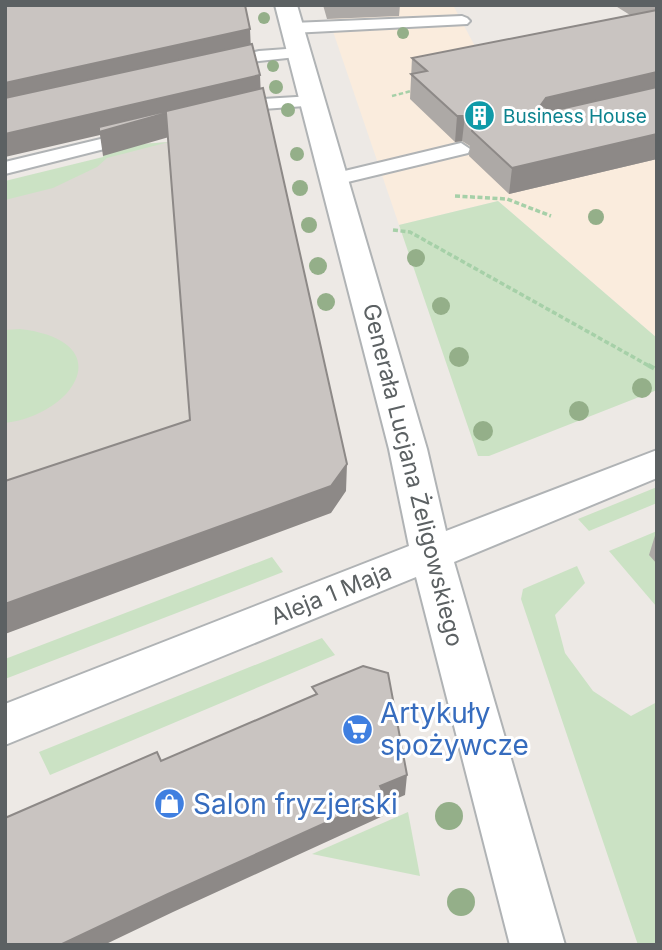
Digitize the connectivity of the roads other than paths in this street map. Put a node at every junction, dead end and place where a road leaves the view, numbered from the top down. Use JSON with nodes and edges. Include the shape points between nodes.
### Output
{"nodes":[{"id":1,"x":462,"y":20,"type":"dead end"},
{"id":2,"x":292,"y":29,"type":"edge"},
{"id":3,"x":204,"y":68,"type":"edge"},
{"id":4,"x":313,"y":101,"type":"junction"},
{"id":5,"x":209,"y":118,"type":"edge"},
{"id":6,"x":155,"y":131,"type":"edge"},
{"id":7,"x":461,"y":149,"type":"edge"},
{"id":8,"x":5,"y":168,"type":"edge"},
{"id":9,"x":335,"y":179,"type":"junction"},
{"id":10,"x":657,"y":463,"type":"edge"},
{"id":11,"x":431,"y":554,"type":"junction"},
{"id":12,"x":5,"y":725,"type":"edge"},
{"id":13,"x":538,"y":945,"type":"edge"}],
"edges":[{"from":1,"to":2,"type":"lane"},
{"from":2,"to":3,"type":"lane","via":[[252,57]]},
{"from":2,"to":4,"type":"street","name":"Generała Lucjana Żeligowskiego"},
{"from":4,"to":5,"type":"lane","via":[[263,104]]},
{"from":4,"to":9,"type":"street","name":"Generała Lucjana Żeligowskiego"},
{"from":6,"to":8,"type":"lane"},
{"from":7,"to":9,"type":"lane"},
{"from":9,"to":11,"type":"street","name":"Generała Lucjana Żeligowskiego","via":[[408,449]]},
{"from":10,"to":11,"type":"street","name":"Aleja 1 Maja"},
{"from":11,"to":12,"type":"street","name":"Aleja 1 Maja"},
{"from":11,"to":13,"type":"street","name":"Generała Lucjana Żeligowskiego"}]}
